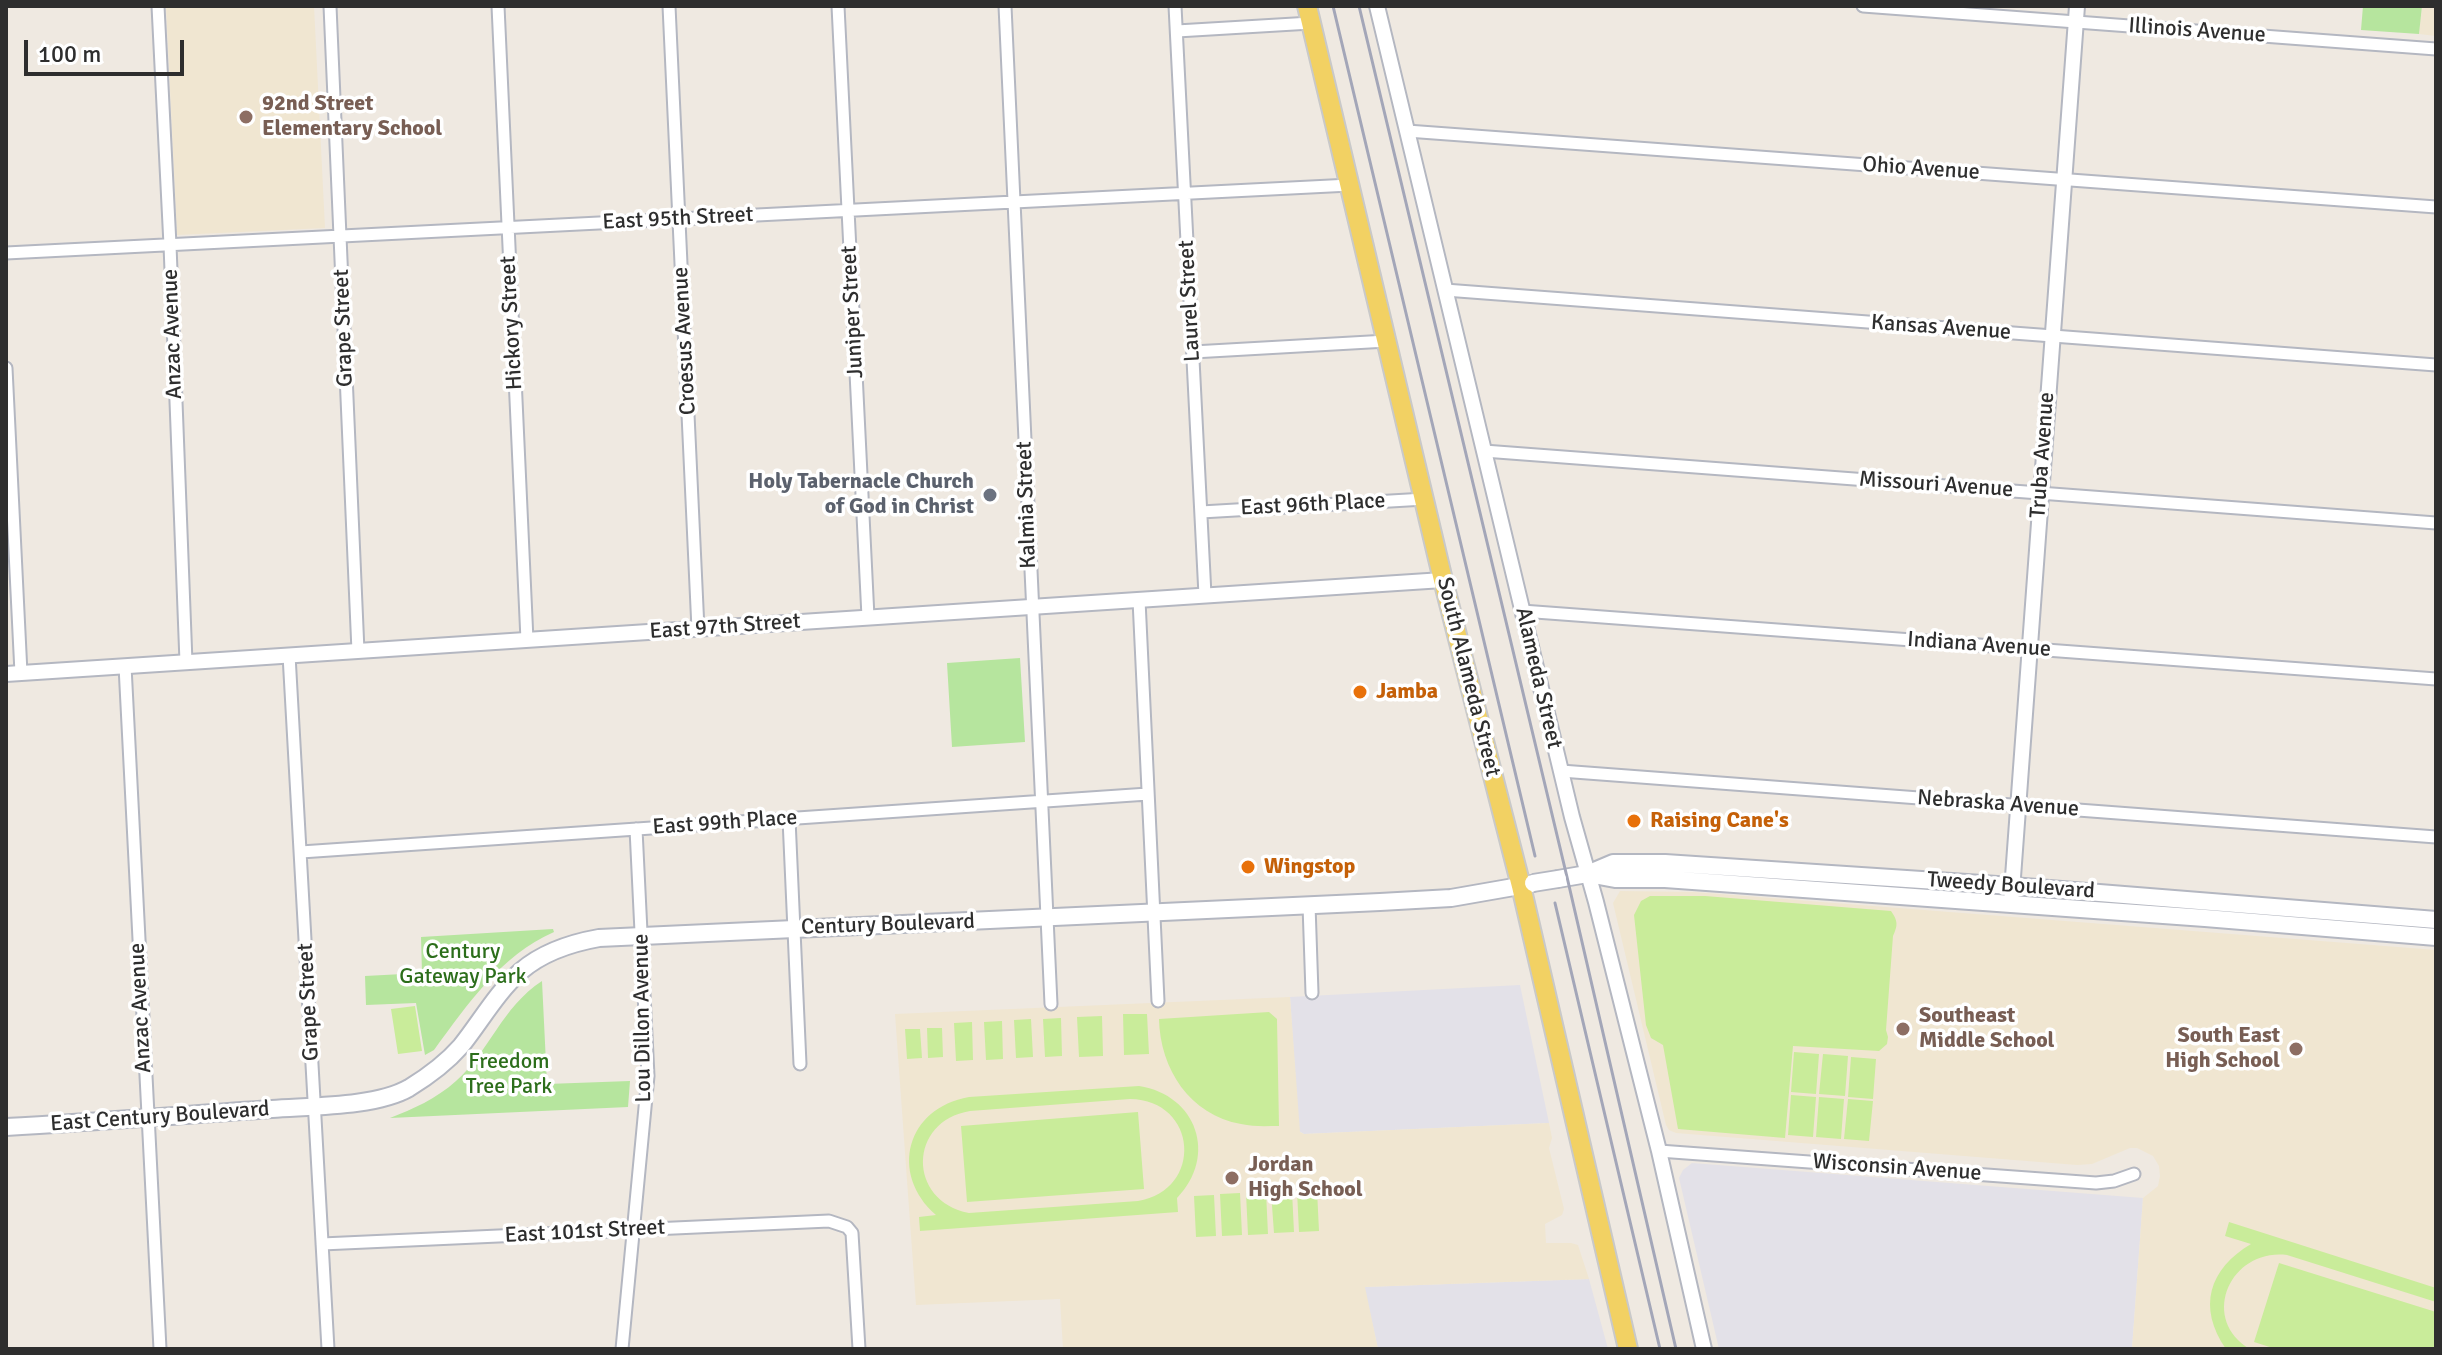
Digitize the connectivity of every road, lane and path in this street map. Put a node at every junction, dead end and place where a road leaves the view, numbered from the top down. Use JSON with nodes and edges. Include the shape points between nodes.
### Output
{"nodes":[{"id":1,"x":158,"y":6,"type":"edge"},
{"id":2,"x":330,"y":6,"type":"edge"},
{"id":3,"x":498,"y":6,"type":"edge"},
{"id":4,"x":669,"y":6,"type":"edge"},
{"id":5,"x":838,"y":6,"type":"edge"},
{"id":6,"x":1005,"y":6,"type":"edge"},
{"id":7,"x":1175,"y":6,"type":"edge"},
{"id":8,"x":1377,"y":6,"type":"edge"},
{"id":9,"x":1863,"y":6,"type":"edge"},
{"id":10,"x":2077,"y":6,"type":"edge"},
{"id":11,"x":1309,"y":14,"type":"edge"},
{"id":12,"x":2075,"y":23,"type":"junction"},
{"id":13,"x":1177,"y":31,"type":"junction"},
{"id":14,"x":2436,"y":49,"type":"edge"},
{"id":15,"x":1407,"y":131,"type":"junction"},
{"id":16,"x":2064,"y":180,"type":"junction"},
{"id":17,"x":1350,"y":185,"type":"junction"},
{"id":18,"x":1185,"y":193,"type":"junction"},
{"id":19,"x":1014,"y":200,"type":"junction"},
{"id":20,"x":2436,"y":207,"type":"edge"},
{"id":21,"x":848,"y":209,"type":"junction"},
{"id":22,"x":680,"y":219,"type":"junction"},
{"id":23,"x":508,"y":227,"type":"junction"},
{"id":24,"x":341,"y":236,"type":"junction"},
{"id":25,"x":170,"y":245,"type":"junction"},
{"id":26,"x":6,"y":253,"type":"edge"},
{"id":27,"x":1445,"y":290,"type":"junction"},
{"id":28,"x":2052,"y":336,"type":"junction"},
{"id":29,"x":1387,"y":341,"type":"junction"},
{"id":30,"x":1193,"y":352,"type":"junction"},
{"id":31,"x":2436,"y":365,"type":"edge"},
{"id":32,"x":6,"y":368,"type":"edge"},
{"id":33,"x":1484,"y":451,"type":"junction"},
{"id":34,"x":2041,"y":493,"type":"junction"},
{"id":35,"x":1425,"y":499,"type":"junction"},
{"id":36,"x":1201,"y":512,"type":"junction"},
{"id":37,"x":2436,"y":523,"type":"edge"},
{"id":38,"x":1443,"y":580,"type":"junction"},
{"id":39,"x":1205,"y":595,"type":"junction"},
{"id":40,"x":1139,"y":600,"type":"junction"},
{"id":41,"x":1032,"y":607,"type":"junction"},
{"id":42,"x":1522,"y":611,"type":"junction"},
{"id":43,"x":868,"y":617,"type":"junction"},
{"id":44,"x":698,"y":629,"type":"junction"},
{"id":45,"x":527,"y":640,"type":"junction"},
{"id":46,"x":2029,"y":649,"type":"junction"},
{"id":47,"x":358,"y":651,"type":"junction"},
{"id":48,"x":289,"y":655,"type":"junction"},
{"id":49,"x":186,"y":662,"type":"junction"},
{"id":50,"x":125,"y":666,"type":"junction"},
{"id":51,"x":14,"y":673,"type":"edge"},
{"id":52,"x":2436,"y":679,"type":"edge"},
{"id":53,"x":1561,"y":771,"type":"junction"},
{"id":54,"x":1148,"y":794,"type":"junction"},
{"id":55,"x":1041,"y":801,"type":"junction"},
{"id":56,"x":2017,"y":805,"type":"junction"},
{"id":57,"x":789,"y":819,"type":"junction"},
{"id":58,"x":636,"y":829,"type":"junction"},
{"id":59,"x":2436,"y":837,"type":"edge"},
{"id":60,"x":301,"y":852,"type":"junction"},
{"id":61,"x":1587,"y":874,"type":"junction"},
{"id":62,"x":1527,"y":884,"type":"junction"},
{"id":63,"x":2012,"y":886,"type":"junction"},
{"id":64,"x":2011,"y":904,"type":"junction"},
{"id":65,"x":1309,"y":905,"type":"junction"},
{"id":66,"x":1154,"y":914,"type":"junction"},
{"id":67,"x":1047,"y":918,"type":"junction"},
{"id":68,"x":2436,"y":920,"type":"edge"},
{"id":69,"x":794,"y":929,"type":"junction"},
{"id":70,"x":641,"y":935,"type":"junction"},
{"id":71,"x":2436,"y":937,"type":"edge"},
{"id":72,"x":1312,"y":993,"type":"dead end"},
{"id":73,"x":1158,"y":1001,"type":"dead end"},
{"id":74,"x":1051,"y":1004,"type":"dead end"},
{"id":75,"x":800,"y":1064,"type":"dead end"},
{"id":76,"x":314,"y":1105,"type":"junction"},
{"id":77,"x":147,"y":1118,"type":"junction"},
{"id":78,"x":6,"y":1127,"type":"edge"},
{"id":79,"x":1659,"y":1151,"type":"junction"},
{"id":80,"x":2134,"y":1174,"type":"dead end"},
{"id":81,"x":634,"y":1230,"type":"junction"},
{"id":82,"x":322,"y":1244,"type":"junction"},
{"id":83,"x":160,"y":1349,"type":"edge"},
{"id":84,"x":328,"y":1349,"type":"edge"},
{"id":85,"x":622,"y":1349,"type":"edge"},
{"id":86,"x":859,"y":1349,"type":"edge"},
{"id":87,"x":1628,"y":1349,"type":"edge"},
{"id":88,"x":1704,"y":1349,"type":"edge"}],
"edges":[{"from":1,"to":25,"type":"street","name":"Anzac Avenue"},
{"from":2,"to":24,"type":"street","name":"Grape Street"},
{"from":3,"to":23,"type":"street","name":"Hickory Street"},
{"from":4,"to":22,"type":"street","name":"Croesus Avenue"},
{"from":5,"to":21,"type":"street","name":"Juniper Street"},
{"from":6,"to":19,"type":"street","name":"Kalmia Street"},
{"from":7,"to":13,"type":"street","name":"Laurel Street"},
{"from":8,"to":15,"type":"street","name":"Alameda Street"},
{"from":9,"to":12,"type":"street","name":"Illinois Avenue"},
{"from":10,"to":12,"type":"street","name":"Truba Avenue"},
{"from":11,"to":13,"type":"street"},
{"from":11,"to":17,"type":"main road","name":"South Alameda Street"},
{"from":12,"to":14,"type":"street","name":"Illinois Avenue"},
{"from":12,"to":16,"type":"street","name":"Truba Avenue"},
{"from":13,"to":18,"type":"street","name":"Laurel Street"},
{"from":15,"to":16,"type":"street","name":"Ohio Avenue"},
{"from":15,"to":27,"type":"street","name":"Alameda Street"},
{"from":16,"to":20,"type":"street","name":"Ohio Avenue"},
{"from":16,"to":28,"type":"street","name":"Truba Avenue"},
{"from":17,"to":18,"type":"street","name":"East 95th Street"},
{"from":17,"to":29,"type":"main road","name":"South Alameda Street"},
{"from":18,"to":19,"type":"street","name":"East 95th Street"},
{"from":18,"to":30,"type":"street","name":"Laurel Street"},
{"from":19,"to":21,"type":"street","name":"East 95th Street"},
{"from":19,"to":41,"type":"street","name":"Kalmia Street"},
{"from":21,"to":22,"type":"street","name":"East 95th Street"},
{"from":21,"to":43,"type":"street","name":"Juniper Street"},
{"from":22,"to":23,"type":"street","name":"East 95th Street"},
{"from":22,"to":44,"type":"street","name":"Croesus Avenue"},
{"from":23,"to":24,"type":"street","name":"East 95th Street"},
{"from":23,"to":45,"type":"street","name":"Hickory Street"},
{"from":24,"to":25,"type":"street","name":"East 95th Street"},
{"from":24,"to":47,"type":"street","name":"Grape Street"},
{"from":25,"to":26,"type":"street","name":"East 95th Street"},
{"from":25,"to":49,"type":"street","name":"Anzac Avenue"},
{"from":27,"to":28,"type":"street","name":"Kansas Avenue"},
{"from":27,"to":33,"type":"street","name":"Alameda Street"},
{"from":28,"to":31,"type":"street","name":"Kansas Avenue"},
{"from":28,"to":34,"type":"street","name":"Truba Avenue"},
{"from":29,"to":30,"type":"street"},
{"from":29,"to":35,"type":"main road","name":"South Alameda Street"},
{"from":30,"to":36,"type":"street","name":"Laurel Street"},
{"from":32,"to":51,"type":"street"},
{"from":33,"to":34,"type":"street","name":"Missouri Avenue"},
{"from":33,"to":42,"type":"street","name":"Alameda Street"},
{"from":34,"to":37,"type":"street","name":"Missouri Avenue"},
{"from":34,"to":46,"type":"street","name":"Truba Avenue"},
{"from":35,"to":36,"type":"street","name":"East 96th Place"},
{"from":35,"to":38,"type":"main road","name":"South Alameda Street"},
{"from":36,"to":39,"type":"street","name":"Laurel Street"},
{"from":38,"to":39,"type":"street","name":"East 97th Street"},
{"from":38,"to":62,"type":"main road","name":"South Alameda Street"},
{"from":39,"to":40,"type":"street","name":"East 97th Street"},
{"from":40,"to":41,"type":"street","name":"East 97th Street"},
{"from":40,"to":54,"type":"street"},
{"from":41,"to":43,"type":"street","name":"East 97th Street"},
{"from":41,"to":55,"type":"street","name":"Kalmia Street"},
{"from":42,"to":46,"type":"street","name":"Indiana Avenue"},
{"from":42,"to":53,"type":"street","name":"Alameda Street"},
{"from":43,"to":44,"type":"street","name":"East 97th Street"},
{"from":44,"to":45,"type":"street","name":"East 97th Street"},
{"from":45,"to":47,"type":"street","name":"East 97th Street"},
{"from":46,"to":52,"type":"street","name":"Indiana Avenue"},
{"from":46,"to":56,"type":"street","name":"Truba Avenue"},
{"from":47,"to":48,"type":"street","name":"East 97th Street"},
{"from":48,"to":49,"type":"street","name":"East 97th Street"},
{"from":48,"to":60,"type":"street","name":"Grape Street"},
{"from":49,"to":50,"type":"street","name":"East 97th Street"},
{"from":50,"to":51,"type":"street","name":"East 97th Street"},
{"from":50,"to":77,"type":"street","name":"Anzac Avenue"},
{"from":53,"to":56,"type":"street","name":"Nebraska Avenue"},
{"from":53,"to":61,"type":"street","name":"Alameda Street"},
{"from":54,"to":55,"type":"street","name":"East 99th Place"},
{"from":54,"to":66,"type":"street"},
{"from":55,"to":57,"type":"street","name":"East 99th Place"},
{"from":55,"to":67,"type":"street","name":"Kalmia Street"},
{"from":56,"to":59,"type":"street","name":"Nebraska Avenue"},
{"from":56,"to":63,"type":"street","name":"Truba Avenue"},
{"from":57,"to":58,"type":"street","name":"East 99th Place"},
{"from":57,"to":69,"type":"street"},
{"from":58,"to":60,"type":"street","name":"East 99th Place"},
{"from":58,"to":70,"type":"street","name":"Lou Dillon Avenue"},
{"from":60,"to":76,"type":"street","name":"Grape Street"},
{"from":61,"to":62,"type":"main road","name":"Tweedy Boulevard","bridge":true},
{"from":61,"to":63,"type":"main road","name":"Tweedy Boulevard","via":[[1613,863],[1665,863]]},
{"from":61,"to":64,"type":"main road","name":"Tweedy Boulevard"},
{"from":61,"to":79,"type":"street","name":"Alameda Street"},
{"from":62,"to":65,"type":"main road","name":"Century Boulevard","via":[[1451,898]]},
{"from":62,"to":87,"type":"main road","name":"South Alameda Street"},
{"from":63,"to":64,"type":"street","name":"Truba Avenue"},
{"from":63,"to":68,"type":"main road","name":"Tweedy Boulevard"},
{"from":64,"to":71,"type":"main road","name":"Tweedy Boulevard"},
{"from":65,"to":66,"type":"main road","name":"Century Boulevard"},
{"from":65,"to":72,"type":"street"},
{"from":66,"to":67,"type":"main road","name":"Century Boulevard"},
{"from":66,"to":73,"type":"street"},
{"from":67,"to":69,"type":"main road","name":"Century Boulevard"},
{"from":67,"to":74,"type":"street","name":"Kalmia Street"},
{"from":69,"to":70,"type":"main road","name":"Century Boulevard"},
{"from":69,"to":75,"type":"street"},
{"from":70,"to":76,"type":"main road","name":"Century Boulevard","via":[[579,941],[541,957],[508,985],[459,1049],[407,1089],[377,1099]]},
{"from":70,"to":81,"type":"street","name":"Lou Dillon Avenue","via":[[648,1076]]},
{"from":76,"to":77,"type":"main road","name":"East Century Boulevard"},
{"from":76,"to":82,"type":"street","name":"Grape Street"},
{"from":77,"to":78,"type":"main road","name":"East Century Boulevard"},
{"from":77,"to":83,"type":"street","name":"Anzac Avenue"},
{"from":79,"to":80,"type":"street","name":"Wisconsin Avenue","via":[[2096,1183]]},
{"from":79,"to":88,"type":"street","name":"Alameda Street"},
{"from":81,"to":82,"type":"street","name":"East 101st Street"},
{"from":81,"to":85,"type":"street","name":"Lou Dillon Avenue"},
{"from":81,"to":86,"type":"street","name":"East 101st Street","via":[[829,1221],[847,1227],[853,1240]]},
{"from":82,"to":84,"type":"street","name":"Grape Street"}]}
